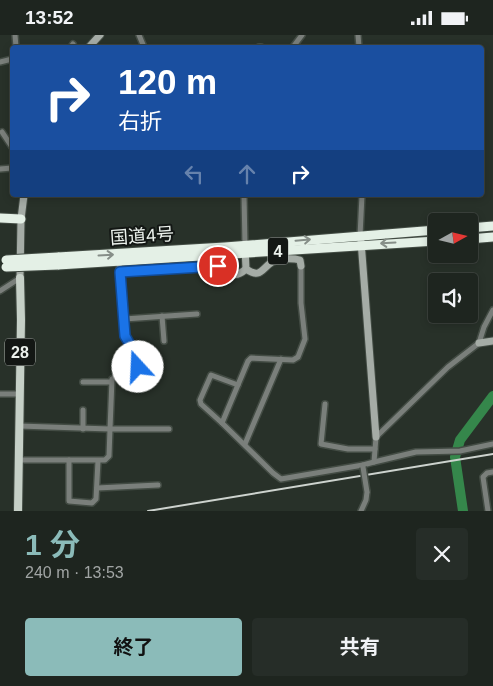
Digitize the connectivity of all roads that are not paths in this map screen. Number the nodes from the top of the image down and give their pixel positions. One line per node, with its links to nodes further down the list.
1 (100, 35): 2 (street)
2 (91, 45)
3 (2, 132): 4 (street)
4 (10, 144)
5 (24, 197): 9 (street)
6 (244, 197): 17 (street)
7 (362, 197): 15 (street)
8 (0, 218): 9 (highway)
9 (21, 219): 24 (street)
10 (493, 226): 11 (highway)
11 (478, 227)
12 (428, 231): 15 (highway, 国道4号 / 4)
13 (493, 237): 14 (highway)
14 (478, 238)
15 (361, 240): 16 (highway, 国道4号 / 4, one-way to 15); 17 (highway, 国道4号 / 4); 46 (street)
16 (428, 241)
17 (245, 249): 18 (highway, 国道4号 / 4, one-way to 17); 19 (highway, 国道4号 / 4); 22 (street)
18 (58, 261): 19 (highway, 国道4号 / 4); 20 (highway, 国道4号 / 4, bridge)
19 (119, 263): 23 (street)
20 (3, 264)
21 (301, 266): 22 (street); 33 (street)
22 (246, 269): 23 (street)
23 (120, 272): 29 (street)
24 (20, 278): 25 (street); 38 (main road, 28)
25 (0, 291)
26 (493, 310): 32 (street)
27 (197, 314): 28 (street)
28 (162, 316): 29 (street); 30 (street)
29 (124, 319): 34 (street)
30 (164, 341)
31 (493, 341): 32 (street)
32 (479, 343): 46 (street)
33 (281, 359): 36 (street); 47 (street)
34 (111, 382): 35 (street); 44 (street)
35 (84, 383)
36 (238, 385): 41 (street); 41 (street)
37 (0, 394): 38 (street)
38 (19, 394): 42 (main road, 28)
39 (324, 403): 49 (street)
40 (83, 410): 43 (street)
41 (222, 423): 47 (street)
42 (19, 426): 43 (street); 50 (main road, 28)
43 (83, 429): 44 (street)
44 (110, 429): 45 (street); 52 (street)
45 (168, 429)
46 (376, 437): 49 (street)
47 (245, 445): 54 (street)
48 (493, 445): 53 (street)
49 (375, 449): 53 (street)
50 (18, 460): 51 (street); 60 (main road, 28)
51 (69, 460): 52 (street); 57 (street)
52 (98, 461): 57 (street)
53 (374, 462): 54 (street)
54 (363, 466): 61 (street, bridge)
55 (493, 472): 59 (street)
56 (158, 485): 57 (street)
57 (97, 488)
58 (493, 501): 59 (street)
59 (486, 503): 62 (street)
60 (18, 511)
61 (361, 511)
62 (488, 511)

